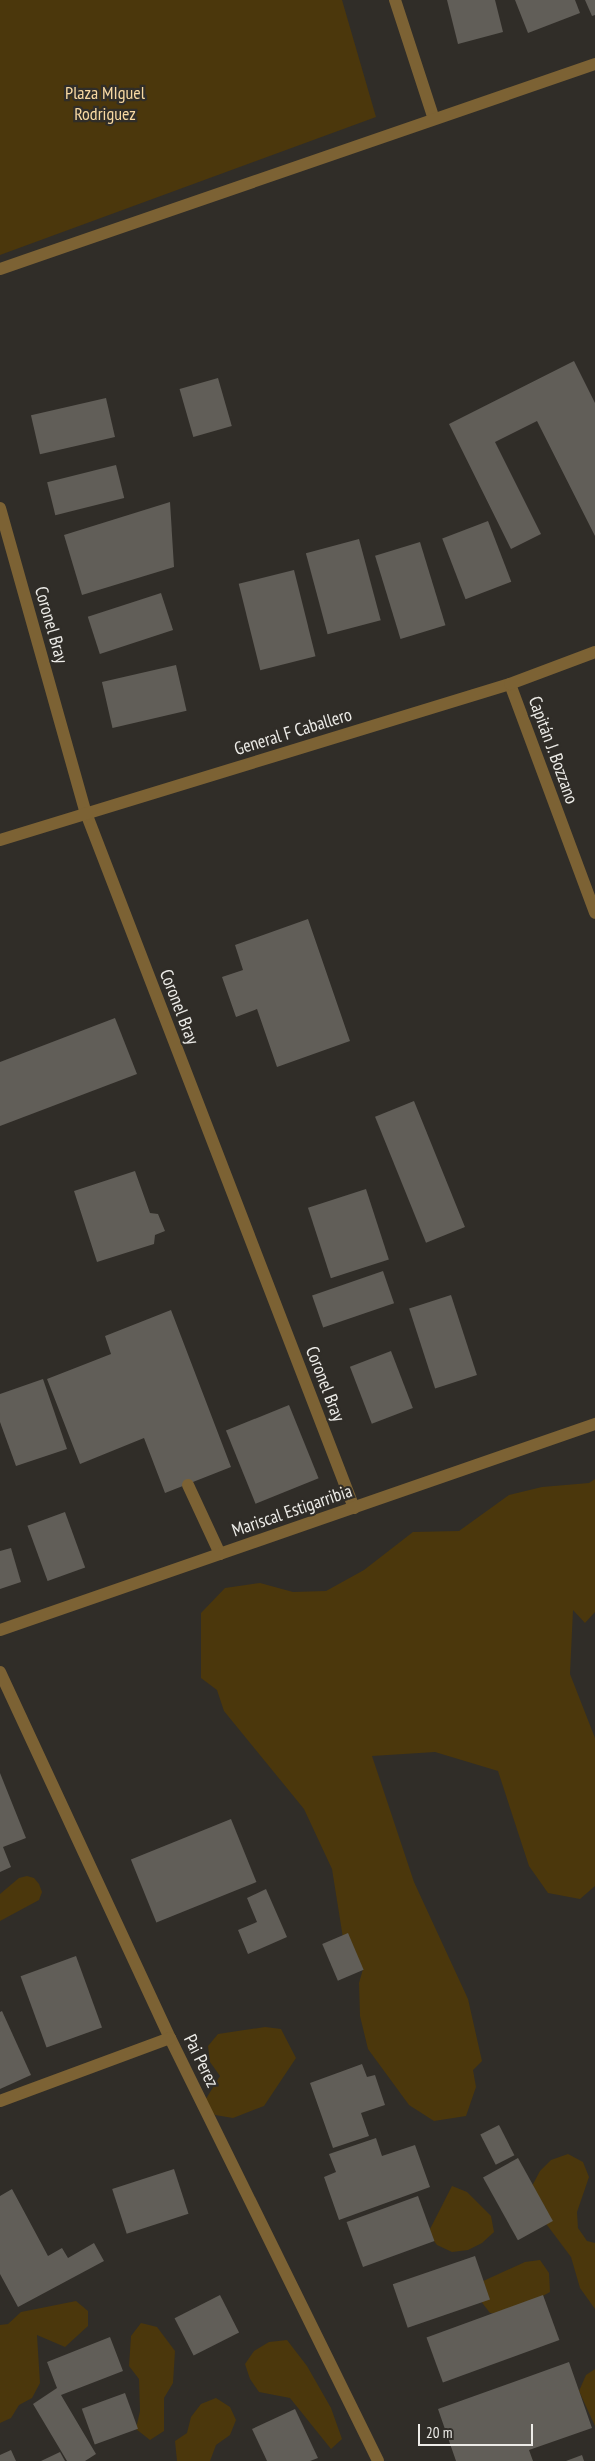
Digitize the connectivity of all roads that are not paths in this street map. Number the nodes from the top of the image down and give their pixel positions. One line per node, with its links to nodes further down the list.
1 (395, 0): 3 (street)
2 (595, 64): 3 (street)
3 (434, 119): 4 (street)
4 (0, 269)
5 (0, 508): 8 (street, Coronel Bray)
6 (595, 652): 7 (street, General F Caballero)
7 (510, 684): 8 (street, General F Caballero); 10 (street, Capitán J. Bozzano)
8 (86, 814): 9 (street, General F Caballero); 13 (street, Coronel Bray)
9 (0, 840)
10 (595, 913)
11 (595, 1424): 13 (street, Mariscal Estigarribia)
12 (188, 1485): 14 (street)
13 (354, 1508): 14 (street, Mariscal Estigarribia)
14 (220, 1554): 15 (street, Mariscal Estigarribia)
15 (0, 1630)
16 (0, 1672): 17 (street, Pai Perez)
17 (170, 2038): 18 (street); 19 (street, Pai Perez)
18 (0, 2101)
19 (378, 2461)

